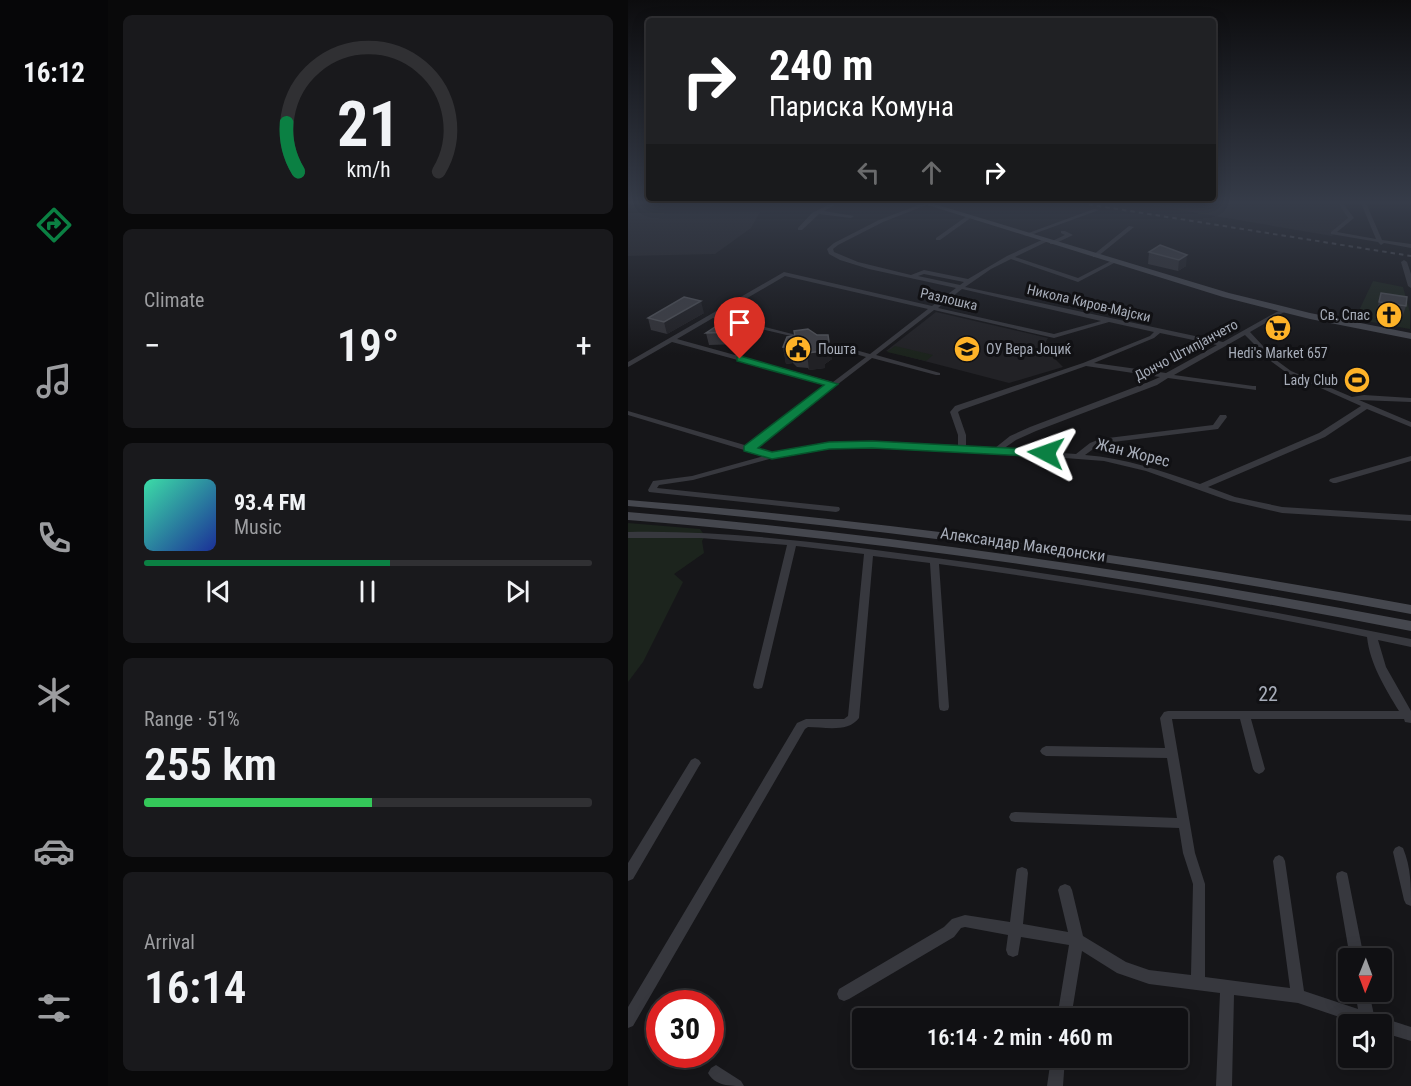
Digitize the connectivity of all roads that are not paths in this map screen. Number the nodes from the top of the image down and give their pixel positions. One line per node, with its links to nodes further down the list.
1 (833, 254): 9 (street, Никола Киров-Мајски)
2 (1018, 254): 6 (street)
3 (1087, 254): 5 (street)
4 (1098, 254): 5 (street)
5 (1095, 256): 7 (street)
6 (1009, 257): 7 (street); 10 (street)
7 (1113, 262): 14 (street)
8 (1404, 262): 11 (street)
9 (913, 276): 10 (street, Никола Киров-Мајски); 12 (street, Никола Киров-Мајски)
10 (969, 281): 12 (street)
11 (1411, 286)
12 (960, 287): 13 (street); 16 (street, Никола Киров-Мајски)
13 (934, 307): 15 (street, Разлошка); 16 (street, Разлошка); 22 (street)
14 (1284, 310): 18 (street, Дончо Штипјанчето); 19 (street)
15 (712, 316): 20 (street); 22 (street)
16 (1110, 321): 17 (street, Никола Киров-Мајски)
17 (1159, 331): 21 (street, Никола Киров-Мајски); 23 (street)
18 (1246, 332): 21 (street, Дончо Штипјанчето); 29 (street)
19 (1411, 336)
20 (671, 340): 24 (street); 27 (street)
21 (1224, 344): 26 (street, Дончо Штипјанчето)
22 (871, 355): 25 (street); 27 (street)
23 (1085, 364): 26 (street); 35 (street)
24 (628, 365)
25 (938, 374)
26 (1170, 375): 28 (street); 37 (street, Дончо Штипјанчето)
27 (833, 384): 36 (street)
28 (1253, 388)
29 (1350, 399): 30 (street); 31 (street)
30 (1411, 400)
31 (1366, 406): 34 (street); 42 (street)
32 (628, 413): 36 (street, Жан Жорес)
33 (1223, 417): 38 (street)
34 (1411, 425)
35 (962, 448): 37 (street, Жан Жорес); 39 (street, Жан Жорес)
36 (749, 449): 39 (street, Жан Жорес)
37 (998, 449): 38 (street, Жан Жорес)
38 (1080, 455): 42 (street, Жан Жорес)
39 (772, 456): 44 (street, Жан Жорес)
40 (1411, 458): 41 (street)
41 (1333, 481)
42 (1201, 487): 46 (street, Жан Жорес)
43 (628, 503): 51 (street, Александар Македонски)
44 (836, 509)
45 (628, 516): 52 (street, Александар Македонски)
46 (1411, 518)
47 (628, 535): 48 (street)
48 (792, 543): 49 (street); 55 (street)
49 (869, 552): 50 (street); 82 (street)
50 (934, 561): 53 (street); 56 (street)
51 (1411, 610)
52 (1411, 626)
53 (1372, 634): 54 (street); 58 (street, 22)
54 (1411, 642)
55 (758, 685)
56 (944, 707)
57 (1245, 716): 58 (street, 22); 60 (street, 22); 62 (street)
58 (1409, 717)
59 (1046, 751): 60 (street)
60 (1171, 753): 64 (street, 22)
61 (695, 763): 68 (street)
62 (1259, 769)
63 (1015, 818): 64 (street)
64 (1183, 823): 76 (street, 22)
65 (1399, 852): 71 (street)
66 (1279, 861): 79 (street)
67 (1022, 873): 72 (street)
68 (628, 875)
69 (1342, 877): 74 (street)
70 (1065, 890): 73 (street)
71 (1411, 900)
72 (1016, 928): 73 (street); 75 (street); 78 (street)
73 (1076, 940): 76 (street); 80 (street)
74 (1355, 948)
75 (1013, 950)
76 (1198, 983): 77 (street)
77 (1227, 986): 79 (street); 89 (street)
78 (844, 994)
79 (1298, 996): 81 (street)
80 (1066, 1008)
81 (1350, 1014)
82 (628, 1021)
83 (1392, 1028): 84 (street)
84 (1411, 1034)
85 (1057, 1068): 88 (street)
86 (716, 1073): 87 (street)
87 (736, 1086)
88 (1055, 1086)
89 (1224, 1086)

